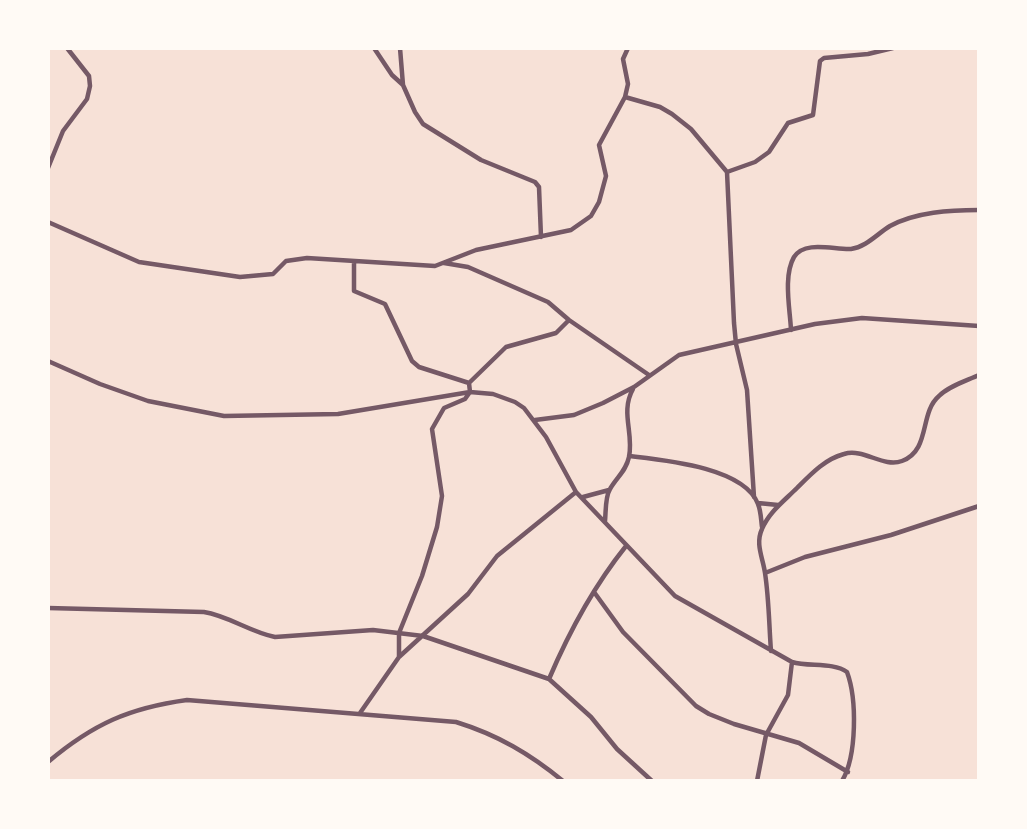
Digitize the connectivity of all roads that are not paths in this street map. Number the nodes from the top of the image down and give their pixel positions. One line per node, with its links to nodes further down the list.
1 (68, 48): 8 (street)
2 (374, 48): 6 (street)
3 (400, 48): 6 (street)
4 (628, 48): 7 (street)
5 (893, 48): 9 (street)
6 (404, 85): 12 (street)
7 (625, 97): 9 (street); 12 (street)
8 (48, 168)
9 (727, 172): 18 (street)
10 (979, 210): 17 (street)
11 (48, 222): 13 (street)
12 (541, 237): 14 (street)
13 (354, 262): 14 (street); 22 (street)
14 (444, 262): 15 (street)
15 (568, 320): 20 (street); 22 (street)
16 (979, 326): 17 (street)
17 (791, 330): 18 (street)
18 (736, 344): 20 (street); 30 (street)
19 (48, 361): 24 (street)
20 (649, 375): 23 (street)
21 (979, 375): 32 (street)
22 (469, 382): 24 (street)
23 (634, 387): 25 (street); 26 (street)
24 (470, 392): 25 (street); 40 (street)
25 (535, 420): 28 (street)
26 (630, 456): 27 (street); 30 (street)
27 (609, 490): 29 (street); 34 (street)
28 (576, 492): 29 (street); 41 (street)
29 (583, 497): 34 (street)
30 (754, 497): 31 (street)
31 (758, 503): 32 (street); 35 (street)
32 (778, 505): 35 (street)
33 (979, 506): 37 (street)
34 (605, 521): 36 (street)
35 (762, 527): 37 (street)
36 (626, 546): 38 (street); 42 (street)
37 (765, 573): 42 (street)
38 (594, 592): 45 (street); 47 (street)
39 (48, 608): 40 (street)
40 (399, 633): 41 (street); 43 (street)
41 (423, 636): 43 (street); 45 (street)
42 (771, 651): 44 (street)
43 (399, 657): 46 (street)
44 (792, 662): 47 (street); 49 (street)
45 (549, 679): 51 (street)
46 (360, 713): 48 (street); 50 (street)
47 (766, 735): 49 (street); 52 (street)
48 (48, 762)
49 (848, 772): 53 (street)
50 (564, 781)
51 (652, 781)
52 (757, 781)
53 (842, 781)

